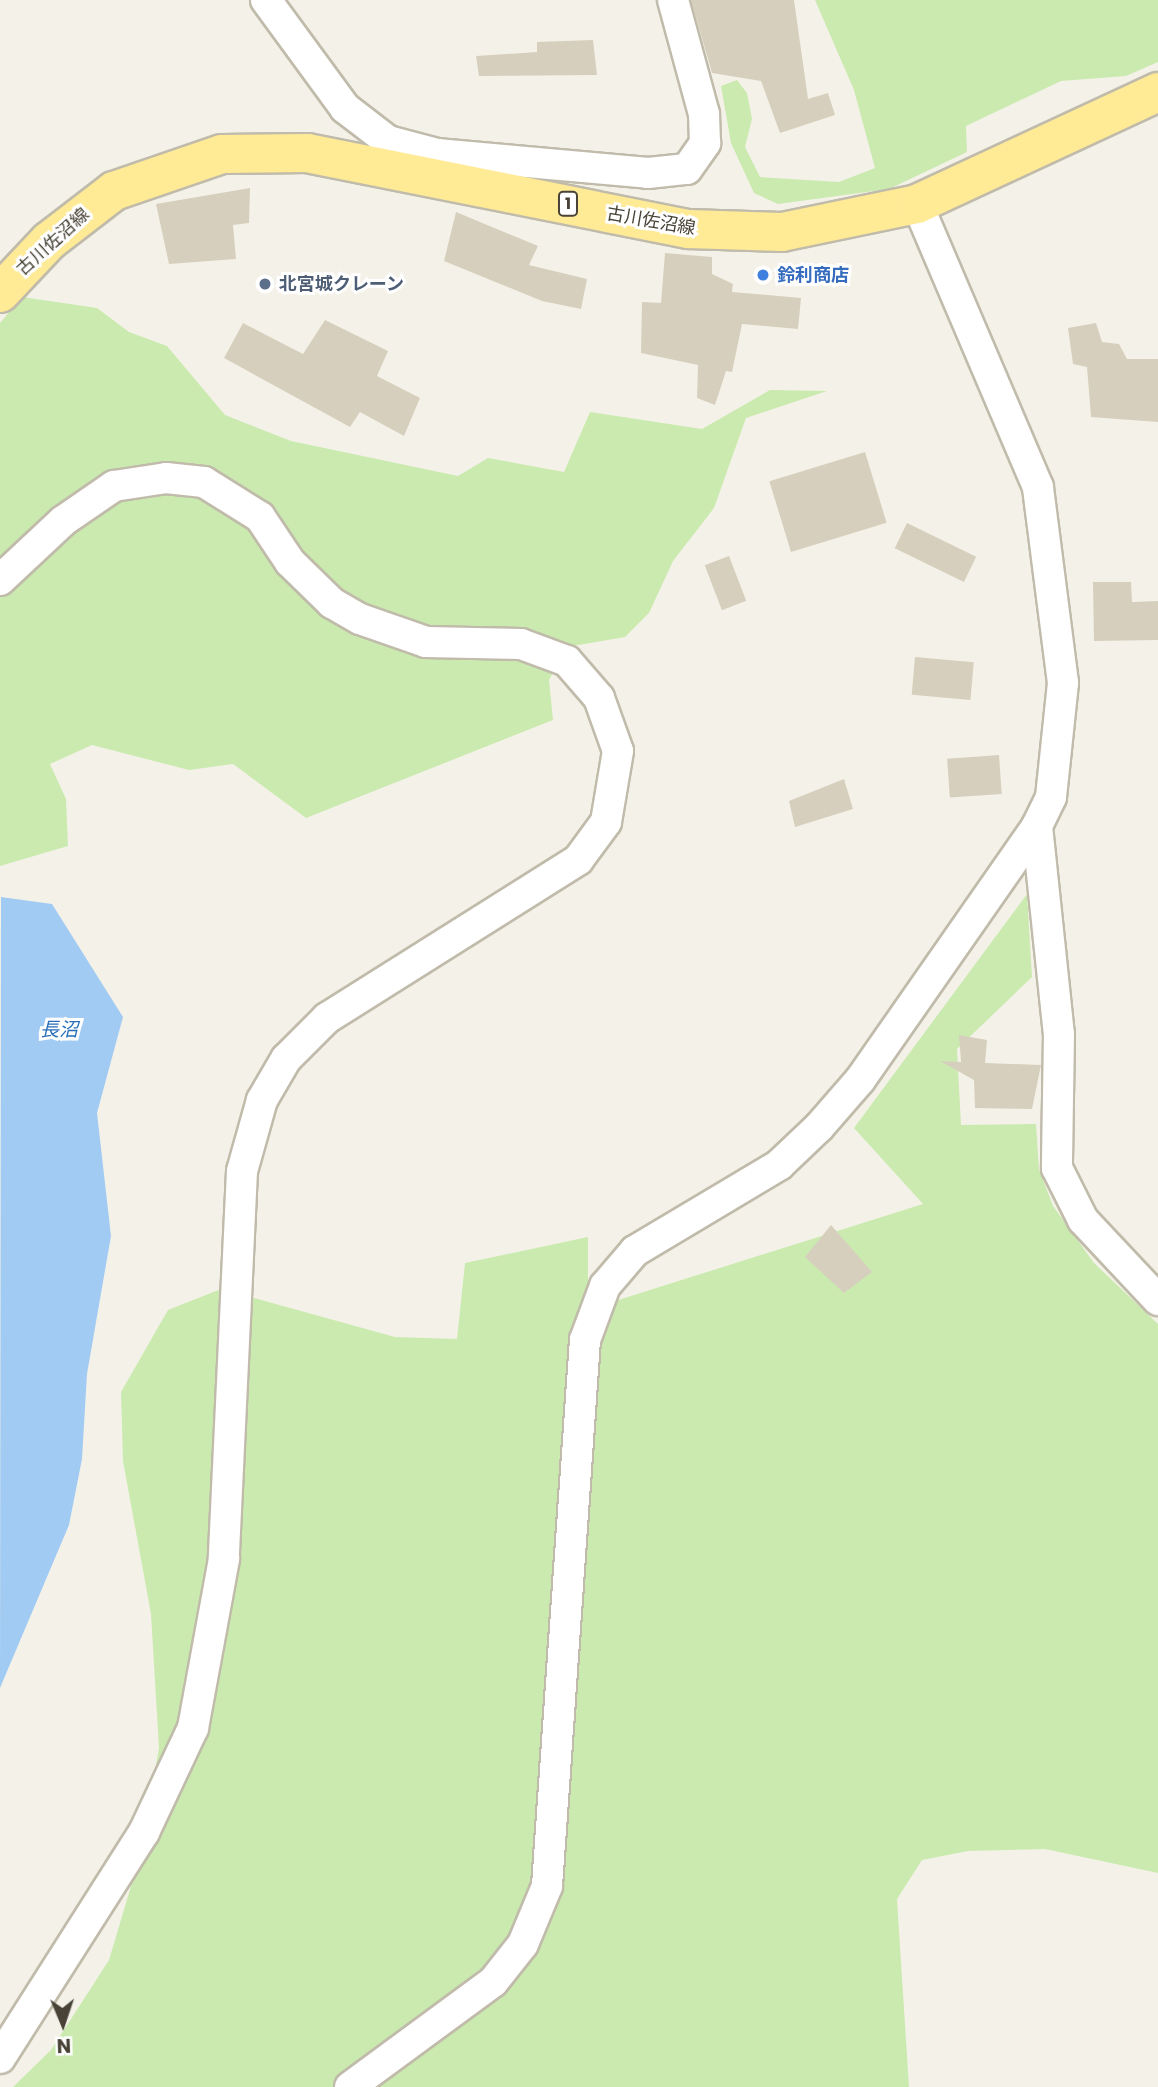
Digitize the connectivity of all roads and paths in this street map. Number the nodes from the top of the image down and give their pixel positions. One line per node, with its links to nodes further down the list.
1 (266, 0): 4 (street)
2 (673, 0): 4 (street)
3 (1158, 92): 5 (main road, 古川佐沼線 / 1)
4 (434, 164): 5 (main road, 古川佐沼線 / 1); 6 (main road, 古川佐沼線 / 1)
5 (917, 204): 8 (street)
6 (0, 293)
7 (0, 580): 10 (street)
8 (1037, 826): 9 (street); 11 (street)
9 (1158, 1300)
10 (0, 2058)
11 (350, 2087)

